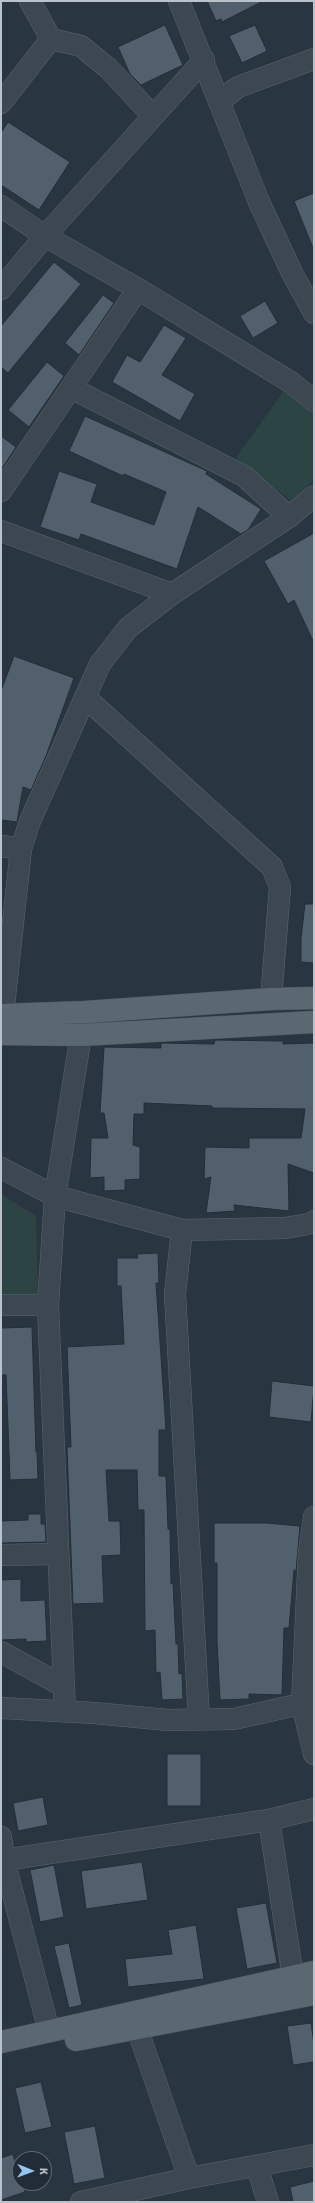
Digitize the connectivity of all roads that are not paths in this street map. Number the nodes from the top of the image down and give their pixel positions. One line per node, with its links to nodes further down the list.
1 (30, 1): 3 (street)
2 (180, 1): 5 (street)
3 (50, 39): 7 (street); 8 (street)
4 (314, 59): 6 (street)
5 (204, 60): 6 (street); 8 (street)
6 (220, 101): 13 (street)
7 (1, 102)
8 (153, 116): 10 (street)
9 (1, 206): 10 (street)
10 (44, 236): 11 (street); 12 (street)
11 (1, 289)
12 (138, 289): 14 (street); 15 (street)
13 (314, 313)
14 (71, 388): 16 (street); 18 (street)
15 (314, 401)
16 (1, 491)
17 (314, 496): 18 (street)
18 (289, 516): 20 (street)
19 (1, 531): 20 (street)
20 (172, 594): 21 (street)
21 (86, 698): 22 (street); 24 (street)
22 (11, 847): 25 (street)
23 (314, 998): 24 (main road)
24 (271, 999): 25 (main road)
25 (2, 1021): 27 (main road)
26 (314, 1022): 27 (main road)
27 (82, 1035): 29 (street)
28 (1, 1168): 29 (street)
29 (55, 1196): 31 (street); 33 (street)
30 (314, 1221): 31 (street)
31 (182, 1230): 43 (street)
32 (1, 1305): 33 (street)
33 (48, 1305): 36 (street)
34 (314, 1517): 35 (street)
35 (311, 1551): 40 (street)
36 (57, 1554): 37 (street); 39 (street)
37 (1, 1555)
38 (1, 1652): 39 (street)
39 (63, 1686): 42 (street)
40 (308, 1702): 43 (street); 44 (street)
41 (1, 1708): 42 (street)
42 (64, 1711): 43 (street)
43 (199, 1719)
44 (314, 1754)
45 (314, 1809): 46 (street)
46 (269, 1820): 48 (street); 49 (street)
47 (1, 1837): 48 (street)
48 (4, 1860): 52 (street)
49 (304, 1974): 52 (main road)
50 (314, 1994): 51 (main road)
51 (137, 2028): 54 (main road); 57 (street)
52 (49, 2031): 53 (main road)
53 (1, 2042)
54 (1, 2056)
55 (314, 2155): 56 (street)
56 (257, 2166): 57 (street); 60 (street)
57 (188, 2178): 58 (street)
58 (112, 2199): 59 (street)
59 (81, 2202)
60 (268, 2202)

